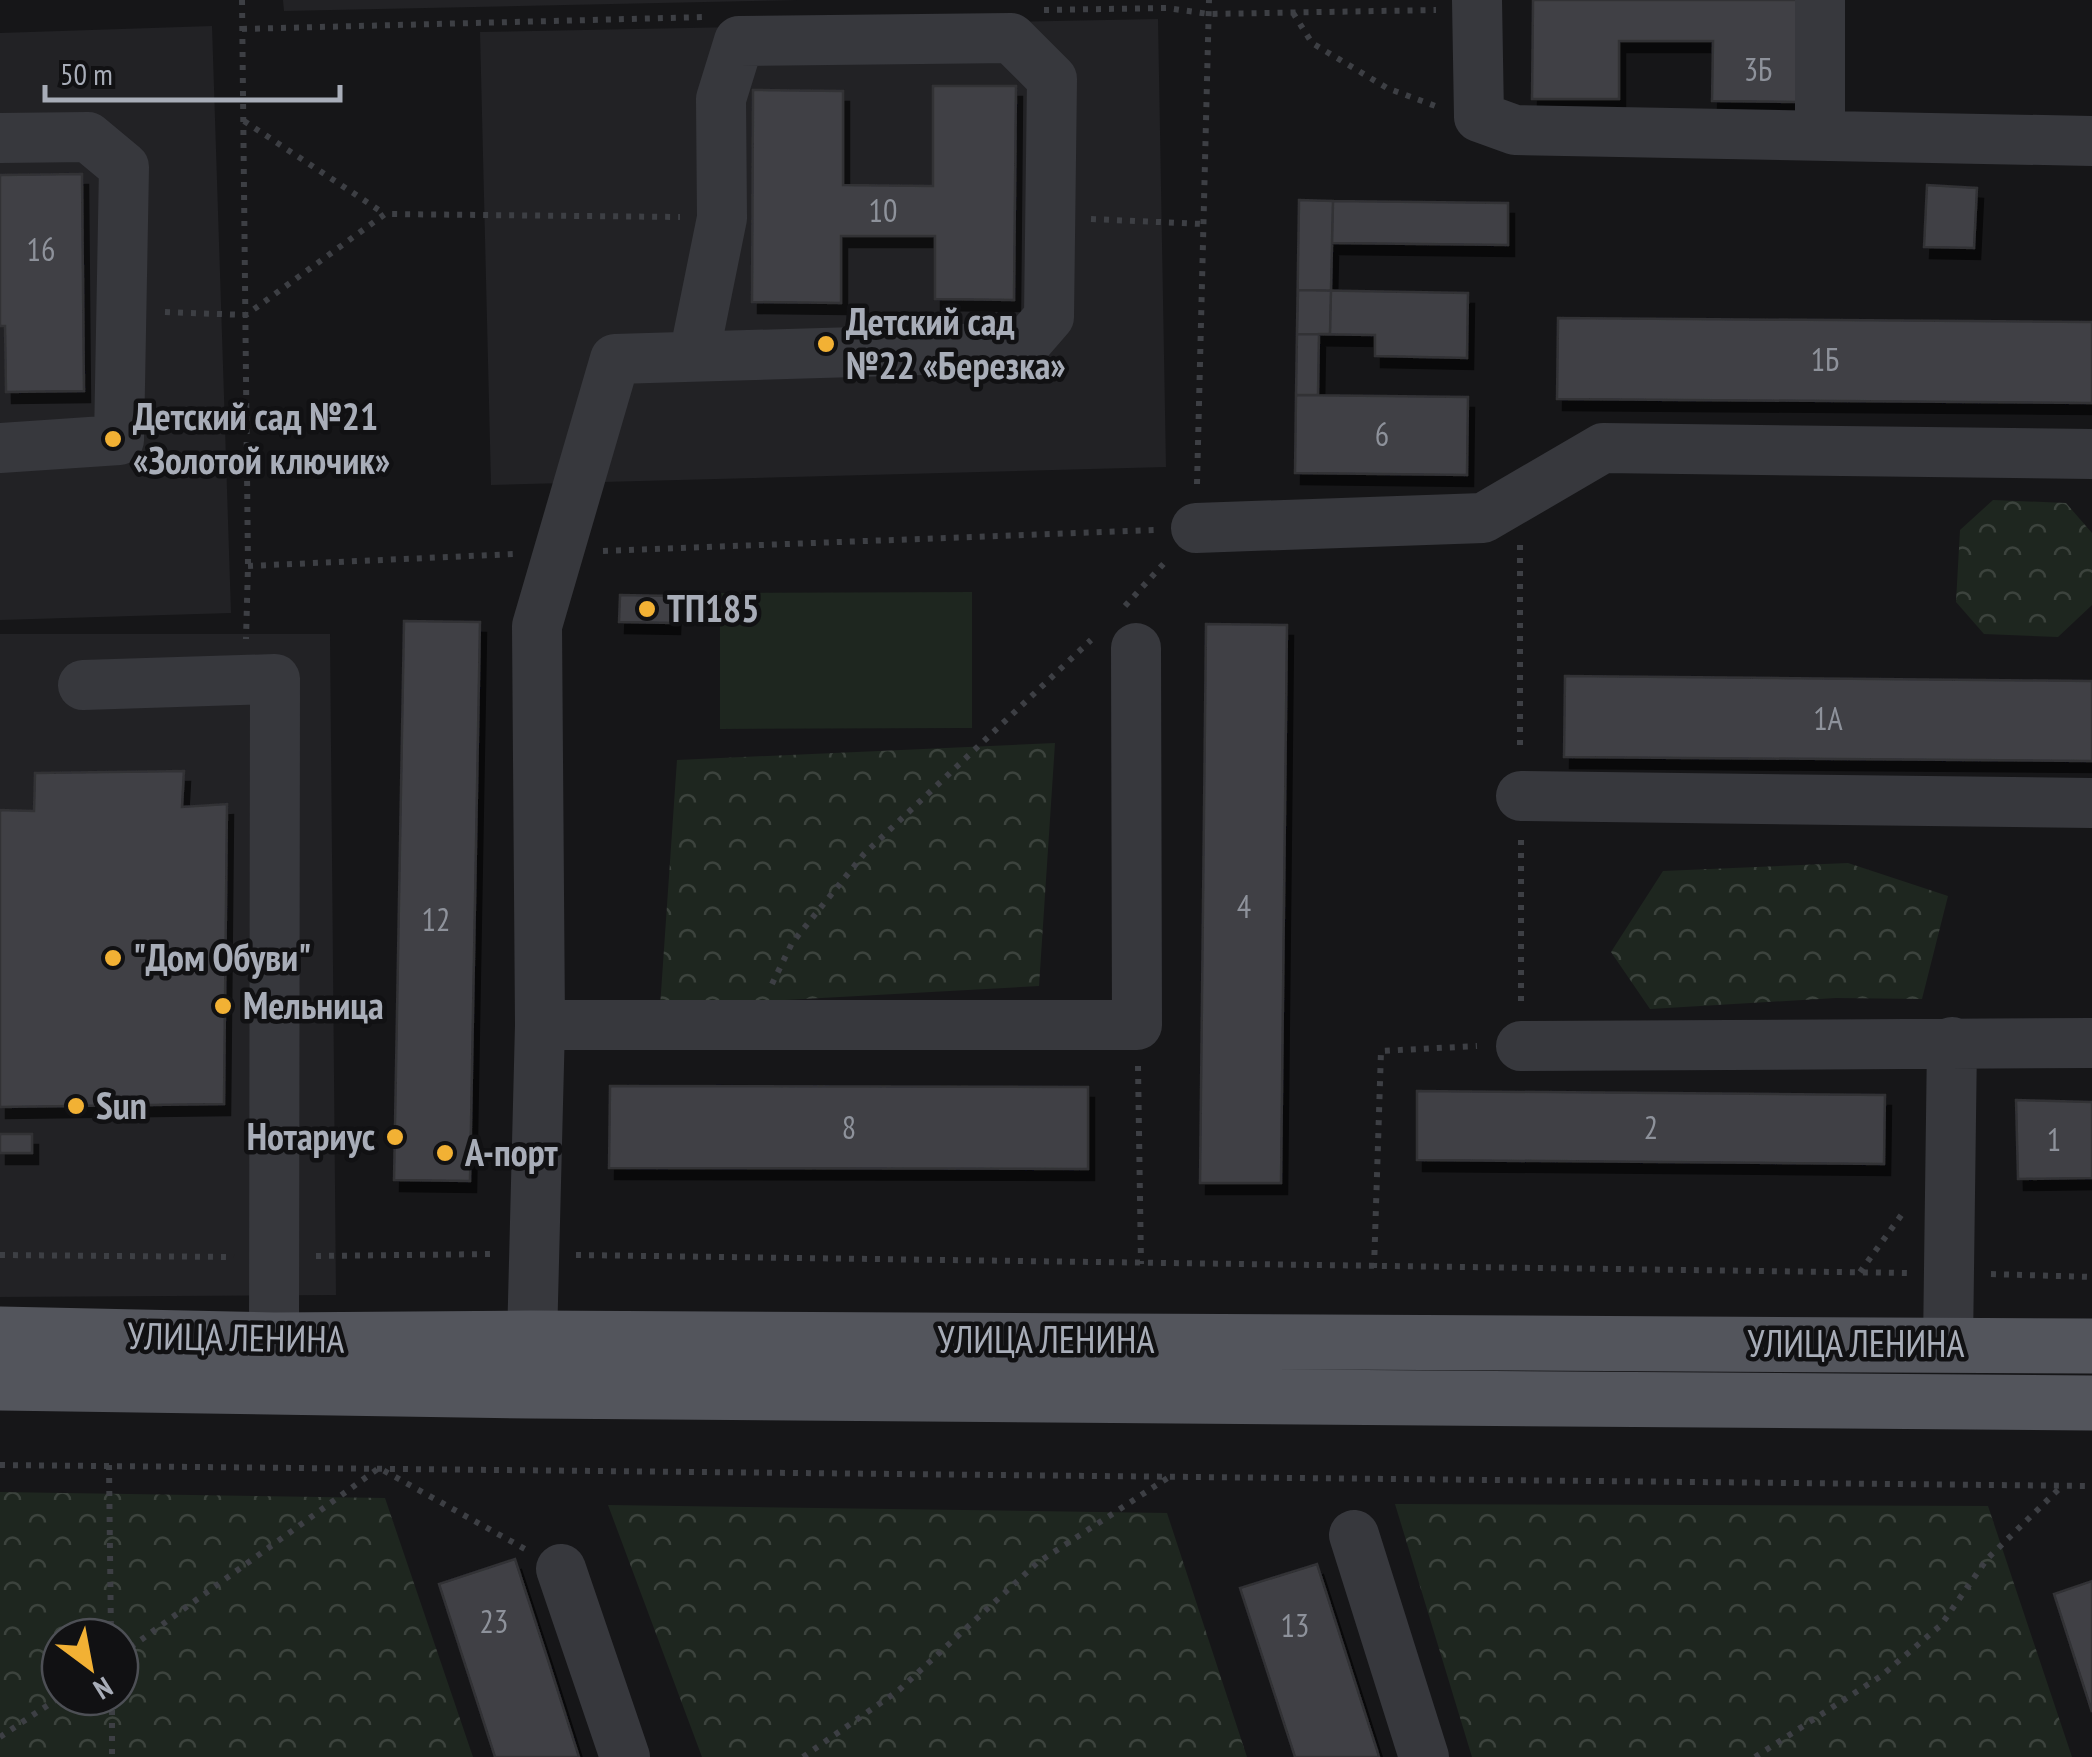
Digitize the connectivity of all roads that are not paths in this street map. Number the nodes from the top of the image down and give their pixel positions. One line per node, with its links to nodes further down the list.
1 (1477, 0): 3 (lane)
2 (1820, 0): 3 (lane)
3 (1820, 136): 5 (lane)
4 (0, 138): 7 (lane)
5 (2092, 141)
6 (694, 356): 6 (lane); 14 (lane)
7 (0, 448)
8 (2092, 454): 9 (lane)
9 (1196, 528)
10 (1118, 631): 14 (lane)
11 (83, 686): 20 (lane)
12 (1520, 796): 13 (lane)
13 (2092, 803)
14 (540, 1025): 19 (lane)
15 (1952, 1042): 16 (lane); 17 (lane); 21 (lane)
16 (2092, 1043)
17 (1521, 1046)
18 (0, 1334): 20 (main road, УЛИЦА ЛЕНИНА)
19 (531, 1338): 20 (main road, УЛИЦА ЛЕНИНА); 21 (main road, УЛИЦА ЛЕНИНА); 24 (lane)
20 (274, 1340)
21 (1948, 1345): 22 (main road, УЛИЦА ЛЕНИНА)
22 (2092, 1346)
23 (0, 1383): 24 (main road, УЛИЦА ЛЕНИНА)
24 (531, 1391): 25 (main road, УЛИЦА ЛЕНИНА)
25 (2092, 1403)
26 (1354, 1535): 29 (lane)
27 (560, 1569): 28 (lane)
28 (625, 1757)
29 (1424, 1757)

